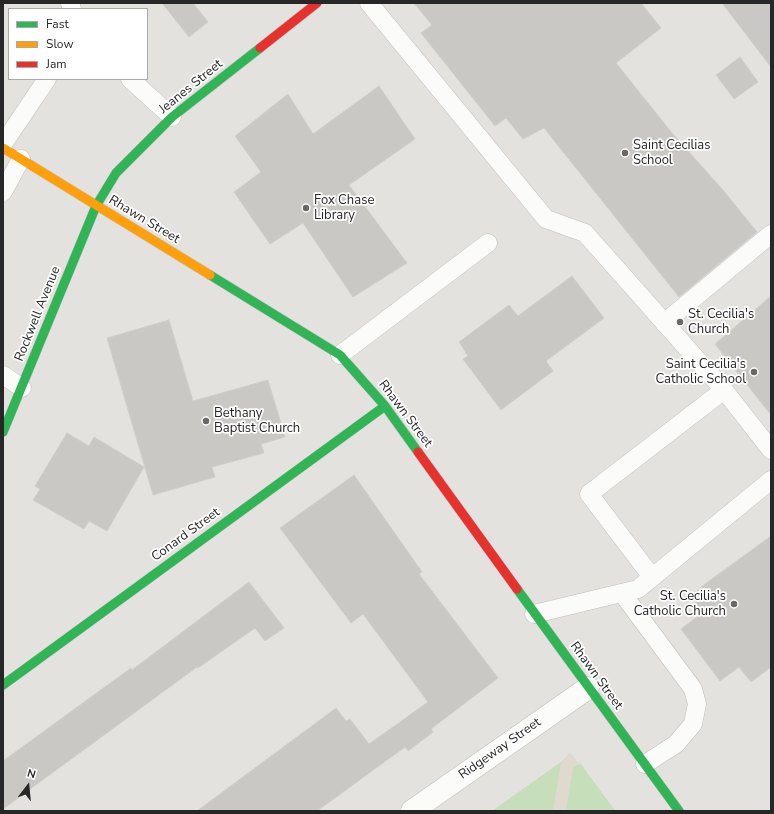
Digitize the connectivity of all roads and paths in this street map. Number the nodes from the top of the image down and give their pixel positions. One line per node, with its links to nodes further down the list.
1 (317, 3): 5 (street, Jeanes Street)
2 (368, 3): 13 (lane)
3 (46, 80): 6 (lane)
4 (131, 80): 5 (lane)
5 (172, 117): 10 (street, Jeanes Street)
6 (3, 144)
7 (3, 148): 8 (street, Rhawn Street)
8 (21, 160): 9 (lane); 10 (street, Rhawn Street)
9 (3, 192)
10 (96, 206): 14 (street, Rhawn Street); 16 (street, Rockwell Avenue)
11 (771, 234): 13 (lane)
12 (488, 243): 14 (lane)
13 (664, 323): 17 (lane)
14 (340, 355): 18 (street, Rhawn Street)
15 (3, 375): 16 (lane)
16 (22, 388): 19 (street, Rockwell Avenue)
17 (724, 390): 20 (lane); 22 (lane)
18 (385, 406): 24 (street, Rhawn Street); 25 (street, Conard Street)
19 (3, 432)
20 (768, 441)
21 (771, 480): 22 (lane)
22 (652, 577): 23 (lane)
23 (622, 593): 24 (lane); 27 (lane)
24 (534, 614): 26 (street, Rhawn Street)
25 (3, 685)
26 (588, 688): 27 (street, Rhawn Street); 28 (street, Ridgeway Street)
27 (645, 764): 29 (street, Rhawn Street)
28 (412, 811)
29 (679, 811)

